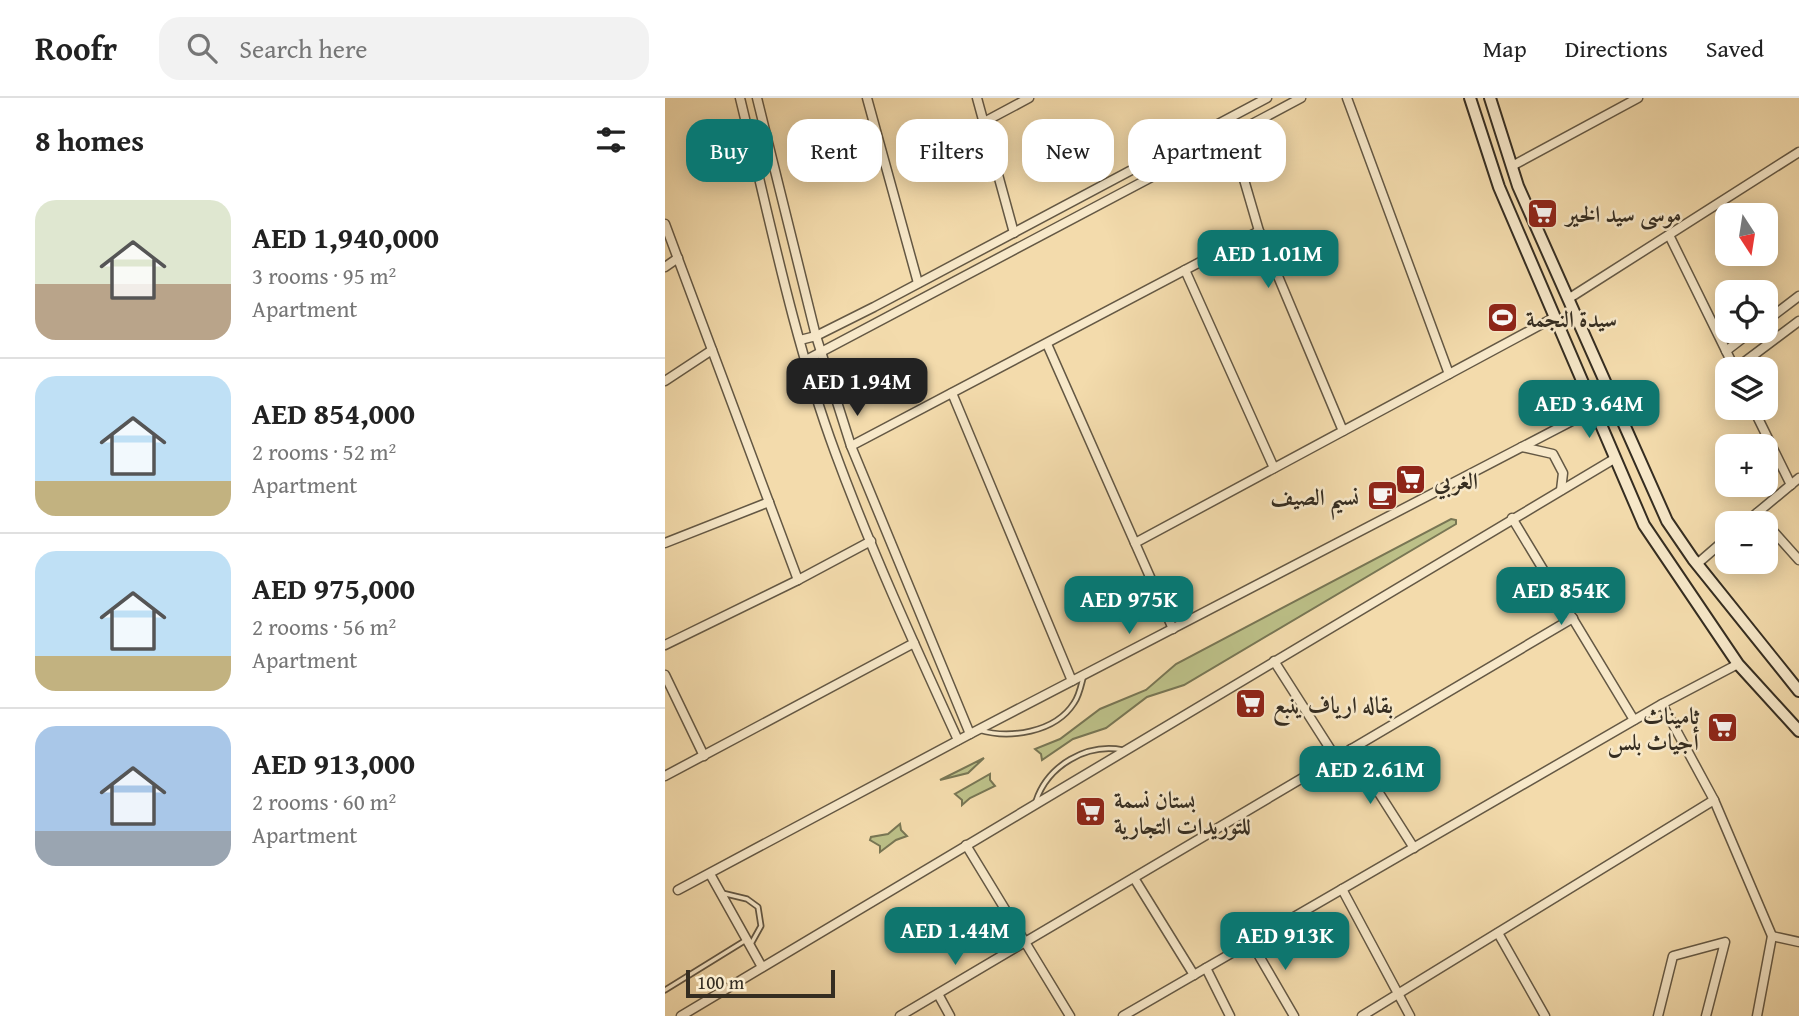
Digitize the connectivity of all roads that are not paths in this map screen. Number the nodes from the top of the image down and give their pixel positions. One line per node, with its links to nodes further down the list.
1 (740, 98): 34 (street)
2 (757, 98): 33 (street)
3 (867, 98): 27 (street)
4 (977, 98): 12 (street)
5 (1029, 98): 13 (street)
6 (1267, 98): 22 (street)
7 (1301, 98): 14 (street)
8 (1347, 98): 43 (street)
9 (1471, 98): 31 (main road)
10 (1490, 98): 16 (main road)
11 (1638, 98): 16 (street)
12 (983, 119)
13 (990, 119)
14 (1261, 119)
15 (1799, 152): 23 (street)
16 (1512, 166): 29 (main road)
17 (1000, 182): 22 (street)
18 (1143, 182): 39 (street)
19 (1245, 182): 21 (street)
20 (665, 224): 24 (street)
21 (1259, 231): 26 (street); 48 (street)
22 (1014, 233): 27 (street)
23 (1669, 235): 29 (street); 38 (street)
24 (678, 258): 25 (street); 37 (street)
25 (665, 267)
26 (1185, 270): 36 (street); 52 (street)
27 (918, 284): 33 (street)
28 (1799, 296): 30 (street)
29 (1568, 299): 65 (main road)
30 (1778, 312)
31 (1555, 317): 43 (street); 46 (main road)
32 (1799, 321): 41 (street)
33 (816, 336): 34 (street); 39 (street)
34 (800, 340): 42 (street)
35 (1736, 343): 38 (street)
36 (1047, 344): 45 (street); 62 (street)
37 (712, 350): 44 (street); 56 (street)
38 (1725, 351): 40 (street)
39 (822, 354): 42 (street); 49 (street)
40 (1728, 357)
41 (1751, 357)
42 (806, 360): 60 (street)
43 (1449, 374): 48 (street)
44 (665, 381)
45 (952, 393): 49 (street); 75 (street)
46 (1593, 410): 50 (street); 51 (main road)
47 (1759, 420): 54 (street)
48 (1343, 431): 52 (street)
49 (851, 446): 80 (street)
50 (1521, 447): 55 (street); 68 (street)
51 (1614, 458): 55 (street); 72 (main road)
52 (1274, 468): 62 (street)
53 (1799, 478): 54 (street)
54 (1791, 485): 57 (street)
55 (1561, 490): 58 (street)
56 (769, 502): 61 (street); 66 (street)
57 (1759, 511)
58 (1513, 518): 67 (street); 71 (street)
59 (1778, 536): 64 (street)
60 (871, 541): 66 (street); 69 (street)
61 (665, 542)
62 (1135, 544): 68 (street)
63 (1715, 548): 65 (street)
64 (1799, 560)
65 (1697, 564): 76 (main road)
66 (798, 580): 70 (street)
67 (1573, 618): 78 (street); 82 (street)
68 (1173, 629): 74 (street)
69 (914, 643): 81 (street); 84 (street)
70 (665, 645)
71 (1274, 661): 83 (street); 85 (street)
72 (1738, 664): 77 (street); 79 (main road)
73 (665, 675): 84 (street)
74 (1084, 676): 75 (street); 80 (lane)
75 (1072, 681): 80 (street)
76 (1799, 691)
77 (1662, 704): 78 (street); 87 (street)
78 (1634, 720): 90 (street)
79 (1799, 731)
80 (974, 732): 81 (street)
81 (958, 740): 91 (street)
82 (1351, 749): 85 (street); 90 (street)
83 (1125, 750): 88 (street); 88 (lane)
84 (704, 756): 86 (street)
85 (1336, 758): 92 (street)
86 (665, 776)
87 (1714, 800): 96 (street); 97 (street)
88 (1035, 804): 89 (street)
89 (967, 845): 98 (street); 102 (street)
90 (1414, 848): 93 (street)
91 (710, 874): 94 (street); 95 (street)
92 (1133, 878): 98 (street); 104 (street)
93 (1342, 889): 99 (street); 107 (street)
94 (678, 890)
95 (719, 892): 101 (street); 101 (lane)
96 (1498, 933): 107 (street); 117 (street)
97 (1772, 936): 100 (street); 120 (street)
98 (1025, 942): 106 (street); 111 (street)
99 (1251, 942): 103 (street); 114 (street)
100 (1799, 942)
101 (748, 943): 102 (street); 105 (lane)
102 (762, 967): 108 (street)
103 (1206, 968): 104 (street); 113 (street)
104 (1193, 975): 112 (street)
105 (665, 989)
106 (938, 994): 109 (street); 110 (street)
107 (1398, 994): 115 (street); 116 (street)
108 (681, 1016)
109 (900, 1016)
110 (950, 1016)
111 (1070, 1016)
112 (1123, 1016)
113 (1230, 1016)
114 (1294, 1016)
115 (1362, 1016)
116 (1410, 1016)
117 (1545, 1016)
118 (1658, 1016): 119 (street)
119 (1706, 1016)
120 (1756, 1016)

